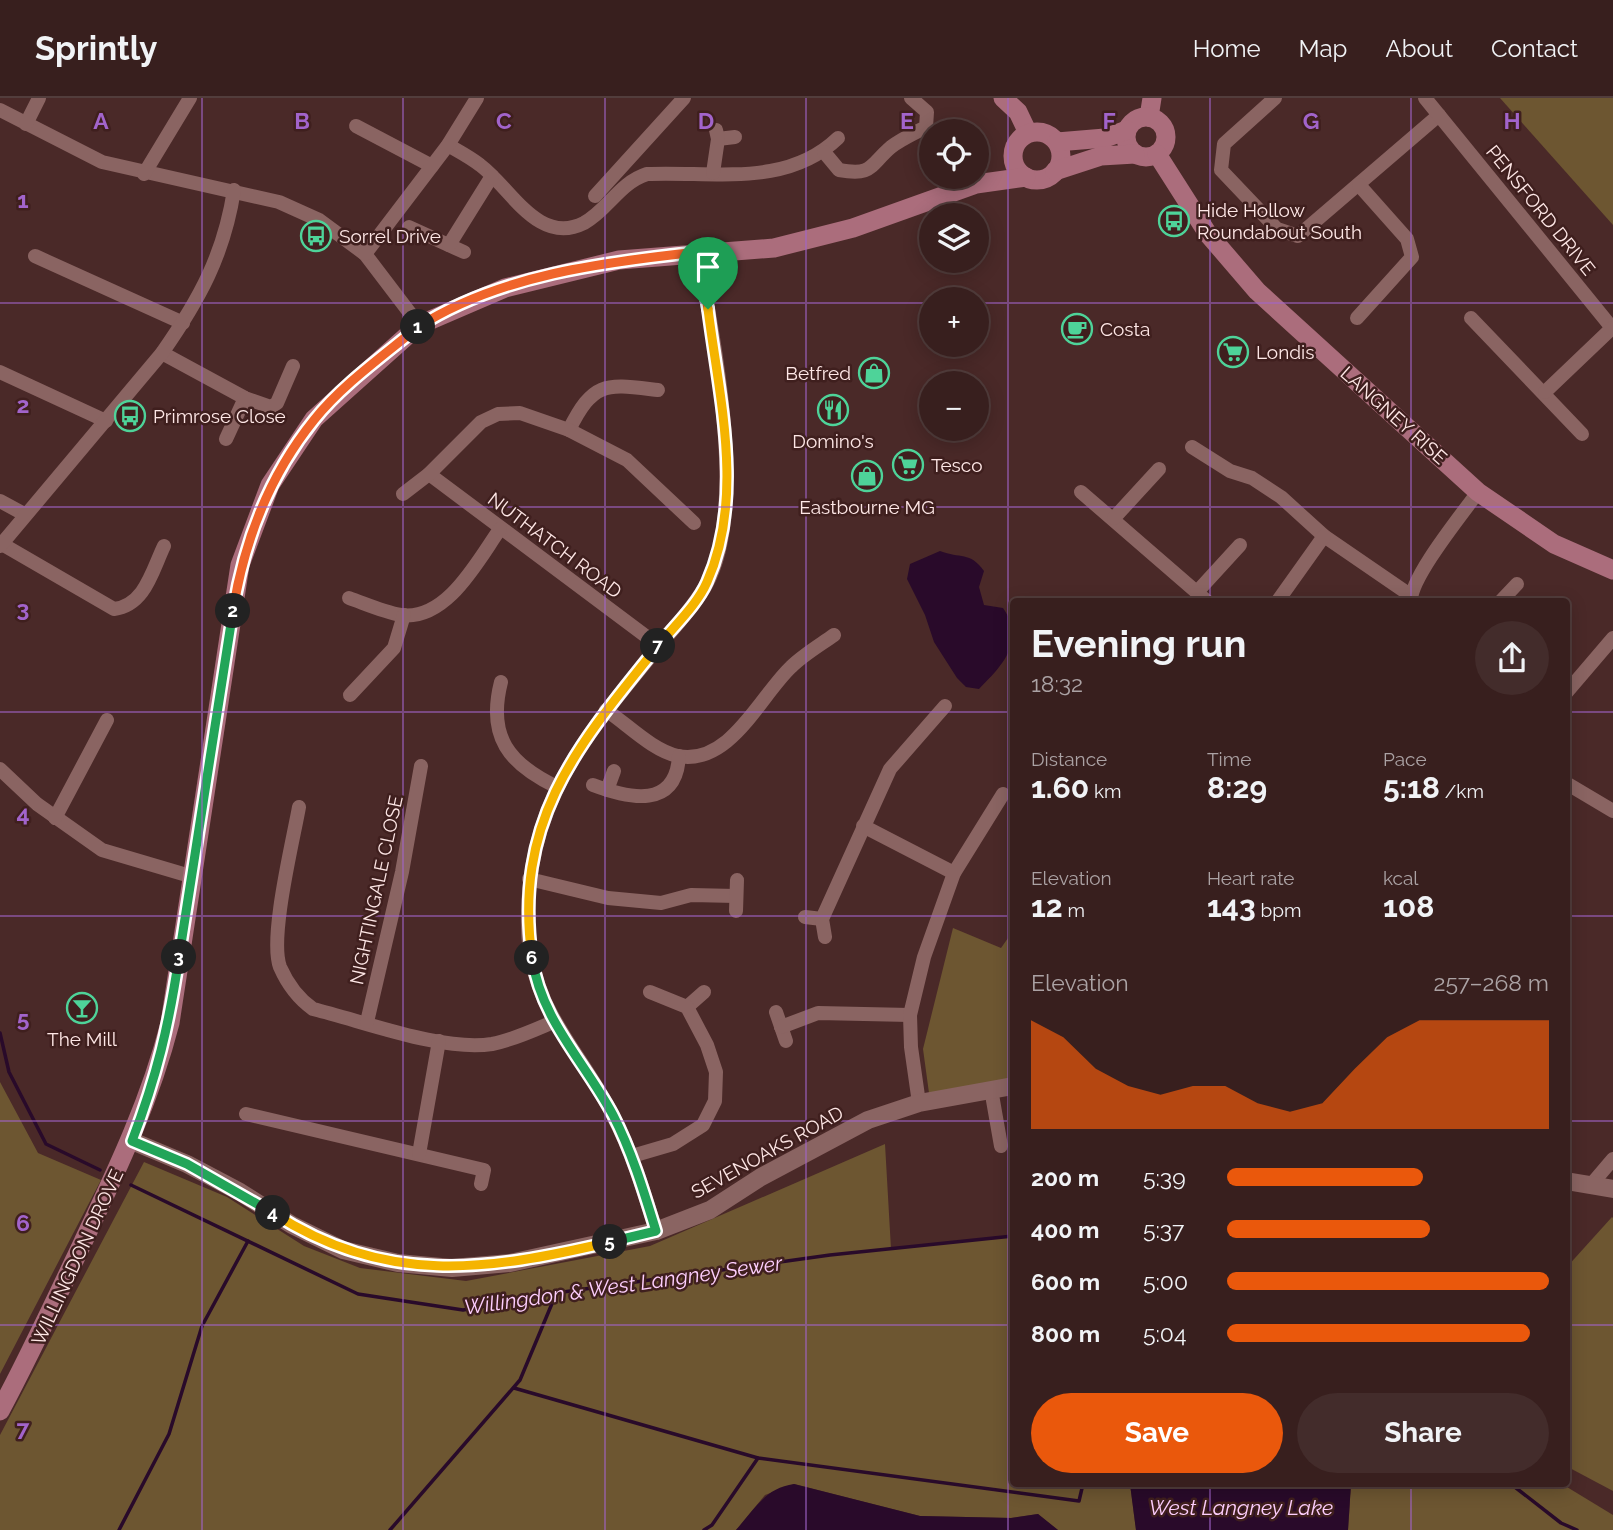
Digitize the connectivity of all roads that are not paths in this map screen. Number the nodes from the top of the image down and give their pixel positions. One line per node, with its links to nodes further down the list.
1 (39, 98): 12 (street)
2 (190, 98): 28 (street)
3 (477, 98): 19 (street)
4 (684, 98): 35 (street)
5 (911, 98): 20 (street)
6 (1003, 98): 15 (main road)
7 (1275, 98): 32 (street)
8 (1425, 98): 11 (street, PENSFORD DRIVE)
9 (1151, 108): 14 (main road); 23 (main road)
10 (0, 110): 12 (street)
11 (1439, 115): 32 (street); 46 (street, PENSFORD DRIVE)
12 (26, 124): 28 (street)
13 (356, 126): 24 (street)
14 (1127, 130): 18 (main road); 22 (main road)
15 (1028, 133): 18 (main road); 21 (main road)
16 (735, 137): 26 (street)
17 (838, 138): 20 (street)
18 (1057, 142): 25 (main road)
19 (448, 145): 24 (street); 29 (street)
20 (824, 152): 26 (street)
21 (1013, 154): 27 (main road, WILLINGDON DROVE); 30 (main road)
22 (1135, 154): 23 (main road); 25 (main road)
23 (1157, 154): 61 (main road, LANGNEY RISE)
24 (432, 166): 40 (street)
25 (1055, 171): 30 (main road)
26 (713, 173): 29 (street)
27 (989, 173)
28 (144, 174): 34 (street)
29 (492, 176): 37 (street)
30 (1026, 177): 31 (main road, WILLINGDON DROVE)
31 (989, 182)
32 (1359, 186): 42 (street)
33 (962, 189): 39 (main road, WILLINGDON DROVE)
34 (234, 190): 40 (street); 44 (street)
35 (595, 196)
36 (409, 228): 37 (street)
37 (449, 245): 38 (street)
38 (464, 252)
39 (698, 252): 45 (main road, WILLINGDON DROVE); 83 (street)
40 (365, 254): 45 (street)
41 (35, 256): 44 (street)
42 (1357, 318)
43 (1471, 318): 51 (street)
44 (183, 323): 47 (street)
45 (419, 325): 102 (main road, WILLINGDON DROVE)
46 (1613, 329): 51 (street)
47 (162, 353): 52 (street); 53 (street)
48 (293, 366): 52 (street)
49 (0, 372): 53 (street)
50 (658, 390): 54 (street)
51 (1545, 392): 55 (street)
52 (245, 398): 56 (street)
53 (106, 421): 64 (street)
54 (569, 430): 59 (street); 66 (street)
55 (1582, 434)
56 (226, 439)
57 (1192, 447): 68 (street)
58 (1158, 469): 65 (street)
59 (429, 474): 62 (street); 67 (street, NUTHATCH ROAD)
60 (1081, 492): 65 (street)
61 (1478, 492): 72 (main road, LANGNEY RISE); 78 (street)
62 (403, 494)
63 (0, 501): 64 (street)
64 (24, 514): 69 (street)
65 (1114, 518): 74 (street)
66 (694, 523)
67 (500, 529): 80 (street); 83 (street, NUTHATCH ROAD)
68 (1324, 536): 76 (street); 77 (street)
69 (1, 545): 71 (street)
70 (1240, 545): 74 (street)
71 (164, 546)
72 (1613, 570)
73 (1517, 584): 79 (street)
74 (1202, 597)
75 (349, 598): 80 (street)
76 (1280, 598)
77 (1409, 598)
78 (1411, 598)
79 (1504, 598)
80 (404, 615): 86 (street)
81 (834, 635): 90 (street)
82 (1613, 638): 85 (street)
83 (659, 646): 88 (street)
84 (501, 682): 95 (street)
85 (1570, 687)
86 (350, 695)
87 (945, 706): 100 (street)
88 (606, 710): 90 (street); 95 (street)
89 (107, 720): 99 (street)
90 (678, 756): 93 (street)
91 (421, 766): 115 (street, NIGHTINGALE CLOSE)
92 (0, 769): 99 (street)
93 (614, 771)
94 (1570, 785): 98 (street)
95 (557, 787): 103 (street)
96 (1003, 794): 101 (street)
97 (299, 807): 115 (street)
98 (1612, 809)
99 (55, 818): 102 (street)
100 (863, 826): 101 (street); 108 (street)
101 (954, 873): 114 (street)
102 (190, 876): 122 (main road, WILLINGDON DROVE)
103 (528, 879): 105 (street); 116 (street)
104 (737, 880): 105 (street)
105 (736, 896): 106 (street)
106 (736, 911)
107 (805, 917): 108 (street)
108 (822, 919): 109 (street)
109 (825, 937)
110 (650, 992): 112 (street)
111 (704, 992): 112 (street)
112 (687, 1007): 125 (street)
113 (776, 1012): 114 (street)
114 (910, 1015): 120 (street)
115 (367, 1022): 117 (street)
116 (553, 1022): 117 (street); 125 (street)
117 (439, 1041): 124 (street)
118 (1010, 1086): 119 (street, SEVENOAKS ROAD)
119 (991, 1089): 120 (street, SEVENOAKS ROAD); 123 (street)
120 (919, 1104): 131 (street, SEVENOAKS ROAD)
121 (246, 1114): 124 (street)
122 (132, 1141): 131 (street, SEVENOAKS ROAD); 132 (main road, WILLINGDON DROVE)
123 (1001, 1146)
124 (419, 1154): 128 (street)
125 (632, 1156): 131 (street)
126 (1613, 1158): 129 (street)
127 (1570, 1182): 129 (street)
128 (481, 1184)
129 (1590, 1186): 130 (street)
130 (1613, 1189)
131 (656, 1231)
132 (0, 1411)

